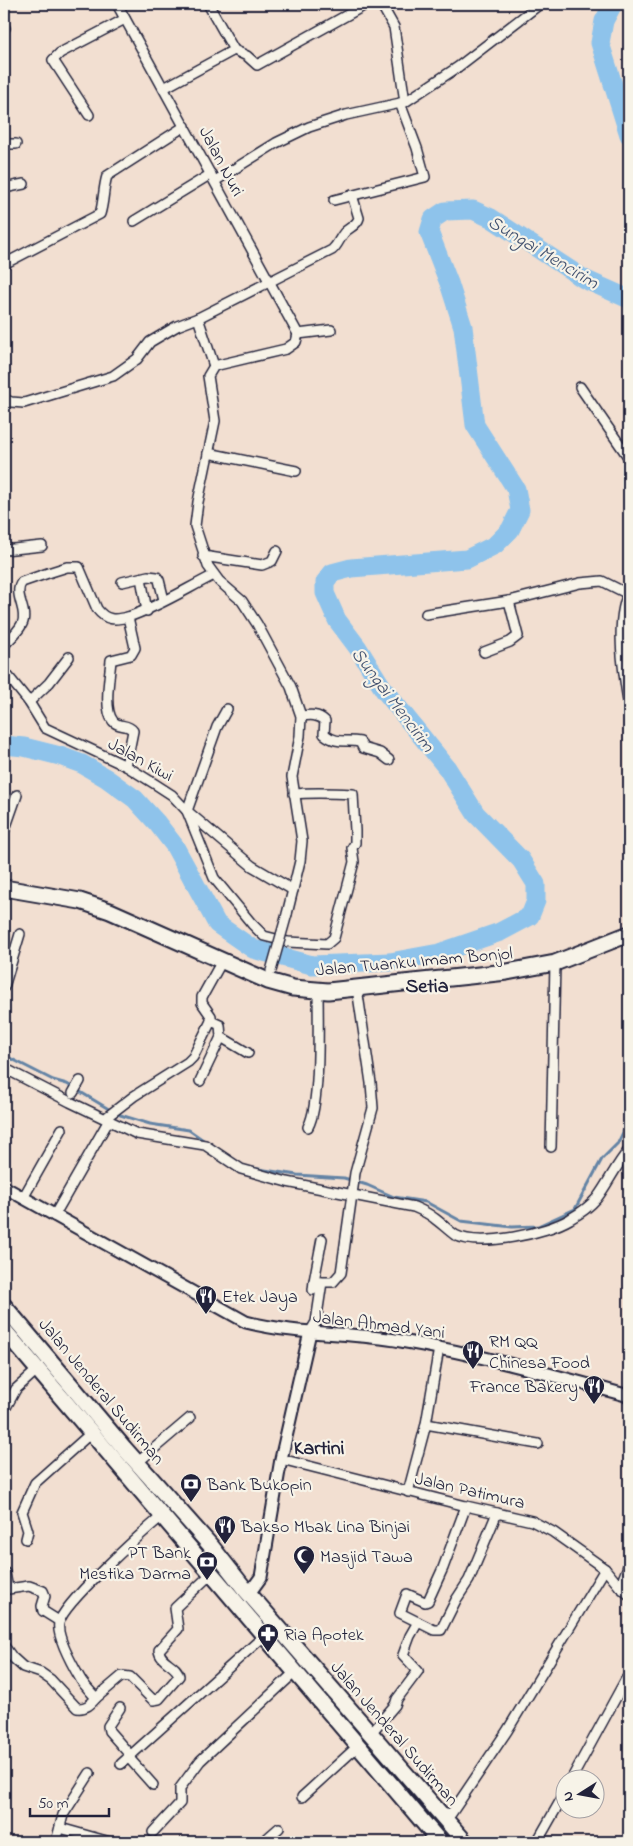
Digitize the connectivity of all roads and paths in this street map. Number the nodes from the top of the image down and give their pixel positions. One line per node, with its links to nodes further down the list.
1 (117, 4): 6 (street, Jalan Nuri)
2 (208, 4): 7 (street)
3 (367, 4): 7 (street)
4 (381, 4): 9 (street)
5 (540, 4): 9 (street)
6 (126, 20): 8 (street, Jalan Nuri); 10 (street)
7 (234, 50): 8 (street)
8 (164, 88): 11 (street, Jalan Nuri)
9 (402, 102): 14 (street); 17 (street)
10 (89, 115)
11 (185, 126): 14 (street, Jalan Nuri); 20 (street)
12 (4, 144): 13 (street)
13 (16, 144)
14 (213, 178): 19 (street); 21 (street, Jalan Nuri)
15 (24, 184): 16 (street)
16 (4, 188)
17 (352, 195): 18 (street); 21 (street)
18 (334, 200)
19 (134, 221)
20 (4, 264)
21 (269, 282): 22 (street); 24 (street, Jalan Nuri)
22 (198, 318): 25 (street); 27 (street)
23 (331, 330): 24 (street)
24 (298, 334): 25 (street)
25 (214, 366): 28 (street)
26 (580, 387): 29 (street)
27 (4, 399)
28 (208, 453): 30 (street); 34 (street)
29 (629, 458)
30 (296, 471)
31 (42, 546): 32 (street)
32 (4, 550)
33 (277, 551): 34 (street)
34 (204, 556): 35 (street)
35 (214, 575): 39 (street); 51 (street)
36 (141, 578): 37 (street); 39 (street); 41 (street)
37 (122, 582)
38 (629, 593): 40 (street); 49 (street)
39 (164, 600): 41 (street)
40 (509, 601): 42 (street); 45 (street)
41 (147, 611): 43 (street)
42 (426, 614)
43 (128, 617): 44 (street); 53 (street)
44 (4, 645)
45 (484, 652)
46 (69, 657): 48 (street)
47 (4, 672): 48 (street, Jalan Kiwi)
48 (29, 702): 53 (street, Jalan Kiwi)
49 (629, 707)
50 (227, 709): 56 (street)
51 (301, 716): 52 (street); 54 (street)
52 (389, 760)
53 (126, 766): 56 (street, Jalan Kiwi)
54 (294, 794): 56 (street); 59 (street)
55 (17, 795): 57 (street)
56 (187, 811): 59 (street, Jalan Kiwi)
57 (4, 832)
58 (4, 888): 62 (main road, Jalan Tuanku Imam Bonjol)
59 (293, 890): 64 (street, bridge)
60 (20, 934): 65 (street)
61 (629, 934): 63 (main road, Jalan Tuanku Imam Bonjol)
62 (222, 961): 64 (main road, Jalan Tuanku Imam Bonjol); 68 (street)
63 (555, 963): 66 (main road, Jalan Tuanku Imam Bonjol); 78 (street)
64 (269, 976): 67 (main road, Jalan Tuanku Imam Bonjol)
65 (4, 987)
66 (357, 988): 67 (main road, Jalan Tuanku Imam Bonjol); 81 (street)
67 (318, 990): 76 (street)
68 (211, 1021): 69 (street); 75 (street)
69 (221, 1037): 70 (street); 73 (street)
70 (248, 1053)
71 (4, 1068): 75 (street)
72 (80, 1080): 74 (street)
73 (200, 1081)
74 (73, 1093)
75 (109, 1118): 81 (street); 83 (street)
76 (308, 1127)
77 (62, 1129): 82 (street)
78 (551, 1147)
79 (629, 1150): 81 (street)
80 (4, 1188): 82 (street, Jalan Ahmad Yani)
81 (352, 1190): 85 (street)
82 (23, 1198): 83 (street, Jalan Ahmad Yani)
83 (54, 1216): 88 (street, Jalan Ahmad Yani)
84 (322, 1240): 85 (street)
85 (316, 1285): 88 (street)
86 (4, 1306): 90 (main road, Jalan Jenderal Sudirman)
87 (4, 1330): 91 (main road, Jalan Jenderal Sudirman)
88 (310, 1332): 89 (street, Jalan Ahmad Yani); 100 (street)
89 (439, 1348): 93 (street, Jalan Ahmad Yani); 96 (street)
90 (49, 1358): 92 (main road); 99 (main road, Jalan Jenderal Sudirman)
91 (37, 1370): 92 (main road, Jalan Jenderal Sudirman); 94 (street)
92 (50, 1384): 97 (main road, Jalan Jenderal Sudirman)
93 (629, 1396)
94 (4, 1411)
95 (190, 1418): 101 (street)
96 (426, 1424): 98 (street); 102 (street)
97 (91, 1432): 99 (main road, Jalan Jenderal Sudirman); 106 (street)
98 (538, 1444)
99 (118, 1453): 101 (main road, Jalan Jenderal Sudirman); 105 (main road, Jalan Jenderal Sudirman)
100 (281, 1459): 102 (street, Jalan Patimura); 114 (street)
101 (137, 1462): 107 (main road, Jalan Jenderal Sudirman)
102 (408, 1492): 103 (street, Jalan Patimura)
103 (466, 1506): 104 (street, Jalan Patimura); 117 (street)
104 (497, 1513): 110 (street, Jalan Patimura); 117 (street)
105 (162, 1516): 108 (main road, Jalan Jenderal Sudirman); 116 (street)
106 (26, 1539)
107 (211, 1546): 108 (main road); 114 (main road, Jalan Jenderal Sudirman)
108 (198, 1558): 112 (main road, Jalan Jenderal Sudirman)
109 (629, 1564): 113 (street)
110 (605, 1569): 113 (street, Jalan Patimura); 135 (street)
111 (4, 1573): 116 (street)
112 (211, 1574): 118 (main road, Jalan Jenderal Sudirman); 122 (street)
113 (620, 1587): 115 (street, Jalan Patimura)
114 (244, 1588): 124 (main road, Jalan Jenderal Sudirman)
115 (629, 1595)
116 (59, 1621): 122 (street)
117 (418, 1622): 124 (street)
118 (264, 1636): 120 (main road, Jalan Jenderal Sudirman); 127 (street)
119 (4, 1646): 122 (street)
120 (296, 1672): 125 (main road, Jalan Jenderal Sudirman); 138 (street)
121 (626, 1679): 130 (street)
122 (96, 1698)
123 (120, 1708): 127 (street)
124 (370, 1734): 126 (main road, Jalan Jenderal Sudirman)
125 (358, 1746): 129 (main road, Jalan Jenderal Sudirman); 133 (street)
126 (386, 1753): 129 (main road); 135 (main road, Jalan Jenderal Sudirman)
127 (129, 1756): 128 (street); 132 (street)
128 (121, 1764)
129 (375, 1766): 139 (main road, Jalan Jenderal Sudirman)
130 (577, 1768)
131 (90, 1773): 136 (street)
132 (153, 1784)
133 (302, 1797)
134 (556, 1809): 144 (street)
135 (438, 1812): 143 (main road, Jalan Jenderal Sudirman)
136 (60, 1828): 140 (street); 141 (street)
137 (279, 1828): 142 (street)
138 (153, 1832)
139 (434, 1840)
140 (56, 1842)
141 (110, 1842)
142 (263, 1842)
143 (464, 1842)
144 (537, 1842)

